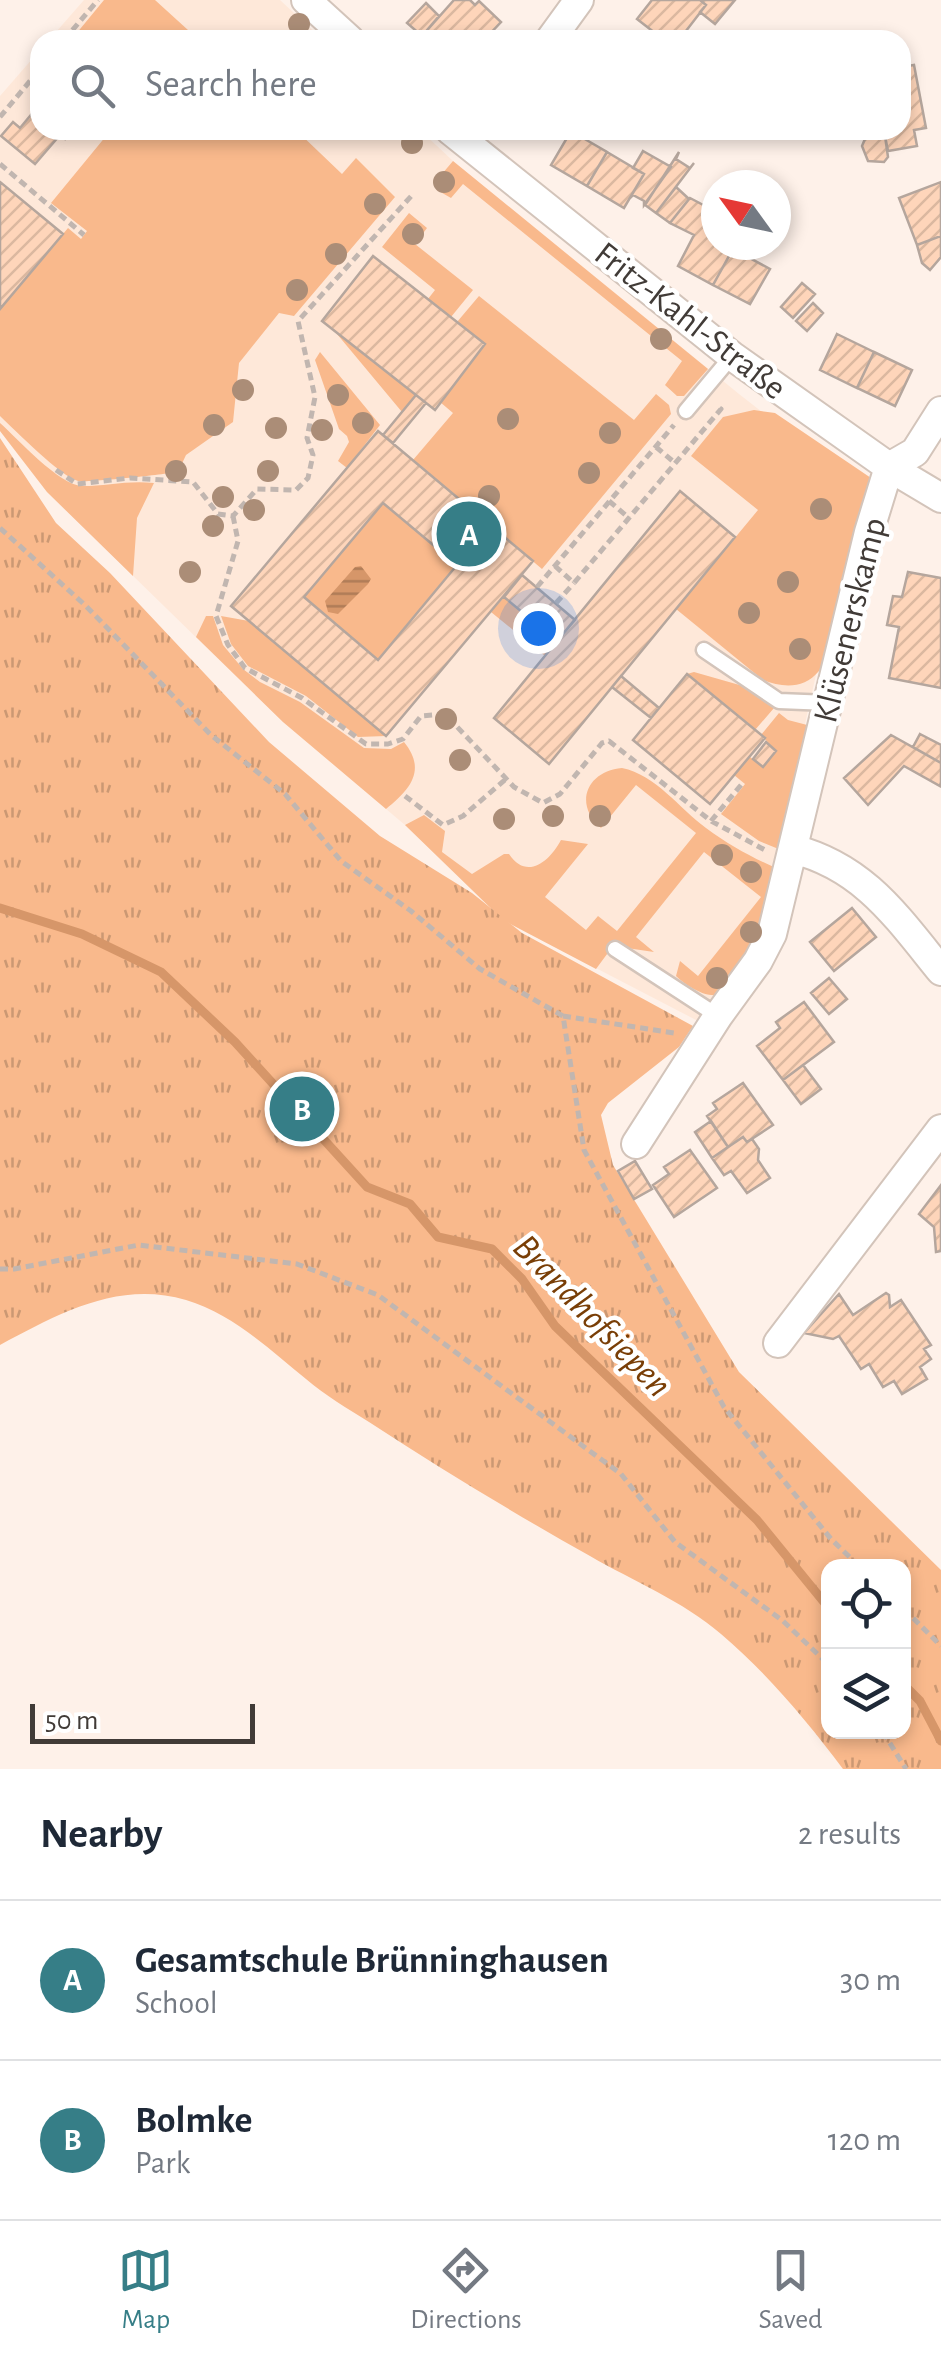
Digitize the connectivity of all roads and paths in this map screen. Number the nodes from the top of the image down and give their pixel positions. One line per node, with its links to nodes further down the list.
1 (98, 0): 4 (path)
2 (306, 0): 5 (street)
3 (579, 0): 6 (street)
4 (72, 30)
5 (339, 30)
6 (557, 30)
7 (30, 81): 8 (path)
8 (0, 117)
9 (478, 140): 13 (street, Fritz-Kahl-Straße)
10 (1, 168): 12 (path)
11 (414, 193): 23 (path)
12 (84, 235)
13 (732, 356): 14 (lane); 19 (street, Fritz-Kahl-Straße)
14 (702, 392): 15 (lane); 18 (path)
15 (686, 411): 17 (path)
16 (941, 411): 19 (street, Klüsenerskamp)
17 (656, 447): 18 (path); 22 (path)
18 (675, 463): 24 (path)
19 (888, 468): 21 (street, Fritz-Kahl-Straße); 31 (street, Klüsenerskamp)
20 (56, 470): 23 (path)
21 (941, 498)
22 (610, 501): 24 (path); 26 (path)
23 (233, 516): 32 (path)
24 (629, 518): 27 (path)
25 (0, 528): 39 (path)
26 (554, 566): 27 (path); 28 (path)
27 (574, 584): 29 (path)
28 (538, 587)
29 (556, 604)
30 (704, 650): 31 (lane)
31 (828, 703): 36 (street, Klüsenerskamp)
32 (507, 778): 34 (path); 35 (path)
33 (741, 785): 35 (path)
34 (405, 796)
35 (711, 821): 36 (path)
36 (791, 856): 38 (street); 40 (street, Klüsenerskamp)
37 (615, 949): 40 (lane)
38 (941, 970)
39 (563, 1016): 41 (path); 46 (path)
40 (718, 1016): 41 (street, Klüsenerskamp)
41 (703, 1042): 43 (street, Klüsenerskamp)
42 (941, 1129): 45 (street)
43 (636, 1144)
44 (0, 1268): 49 (path)
45 (778, 1342)
46 (852, 1559)
47 (911, 1617): 48 (path)
48 (941, 1646)
49 (821, 1657)
50 (888, 1739): 51 (path)
51 (906, 1769)

